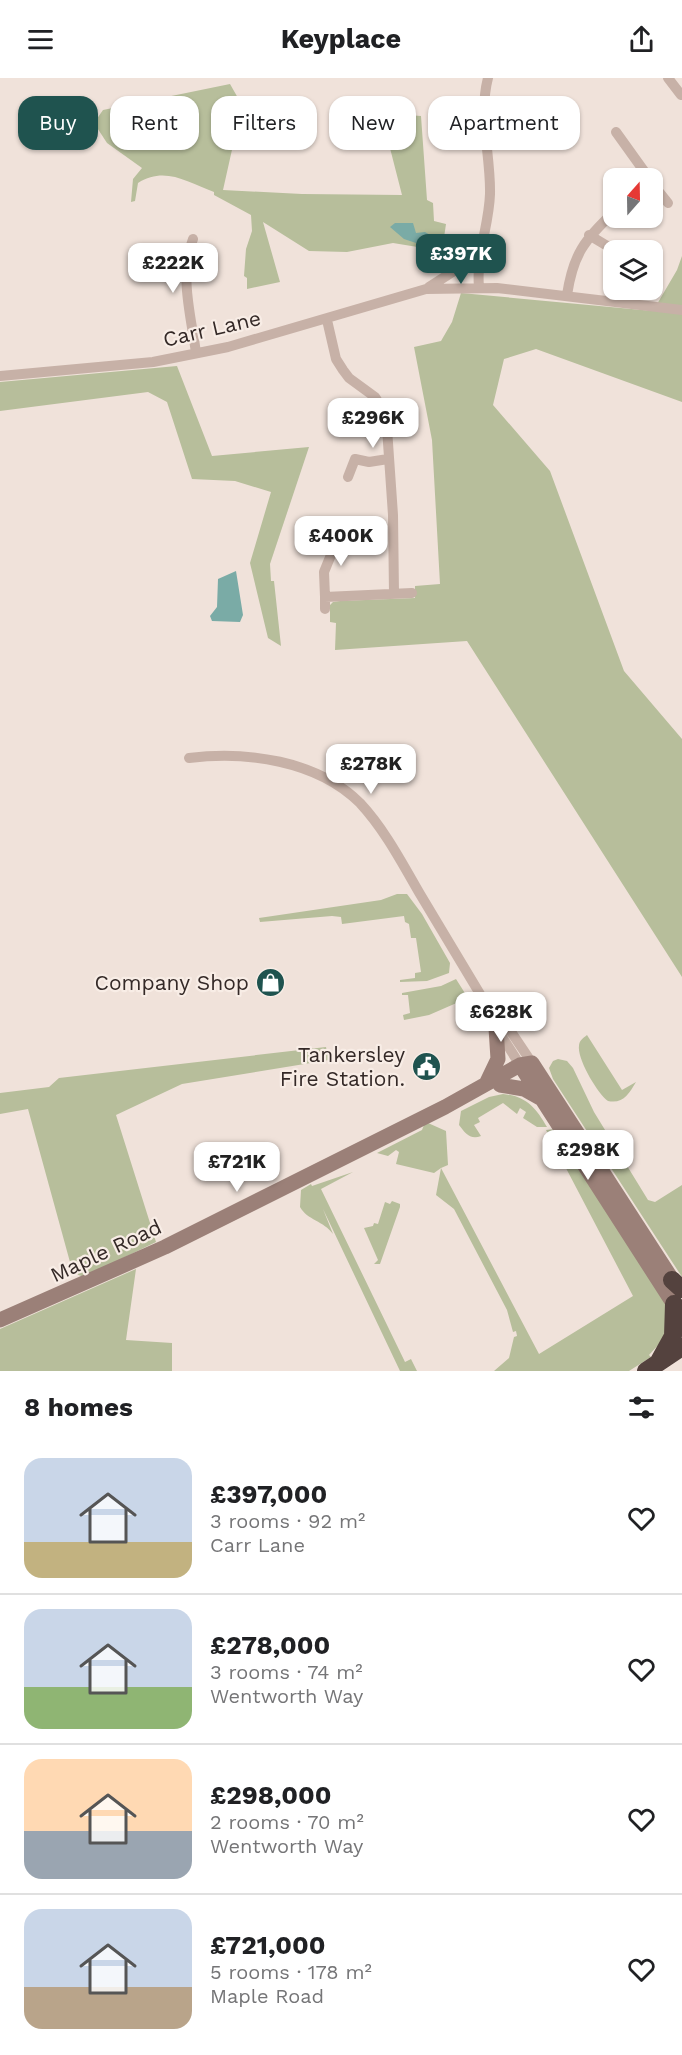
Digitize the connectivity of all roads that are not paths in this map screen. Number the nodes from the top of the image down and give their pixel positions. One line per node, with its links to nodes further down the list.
1 (488, 78): 12 (street)
2 (668, 78): 3 (street)
3 (681, 95)
4 (616, 132): 5 (street)
5 (642, 168)
6 (663, 196): 7 (street)
7 (668, 202)
8 (603, 222): 9 (street)
9 (589, 235): 11 (street); 15 (street)
10 (193, 239): 18 (street)
11 (603, 243)
12 (478, 255): 13 (street); 14 (street, Carr Lane)
13 (479, 286): 14 (street, Carr Lane); 15 (street, Carr Lane)
14 (426, 289): 17 (street, Carr Lane)
15 (567, 295): 16 (street, Carr Lane)
16 (682, 310)
17 (327, 320): 18 (street, Carr Lane); 20 (street)
18 (196, 353): 19 (street, Carr Lane)
19 (0, 376)
20 (388, 459): 21 (street); 24 (street)
21 (348, 477)
22 (330, 544): 25 (street)
23 (412, 593): 24 (street)
24 (394, 594): 25 (street)
25 (325, 597): 26 (street)
26 (325, 609)
27 (189, 758): 28 (street)
28 (486, 1004): 29 (street); 30 (street)
29 (496, 1028): 30 (street); 32 (street)
30 (525, 1067): 31 (street, Maple Road); 32 (street, Maple Road); 33 (street); 34 (street)
31 (500, 1085): 32 (street, Maple Road); 33 (street)
32 (484, 1087): 35 (street, Maple Road)
33 (543, 1100): 34 (street)
34 (678, 1297): 38 (highway)
35 (0, 1320)
36 (682, 1347): 38 (highway)
37 (682, 1359): 38 (street)
38 (656, 1365)

